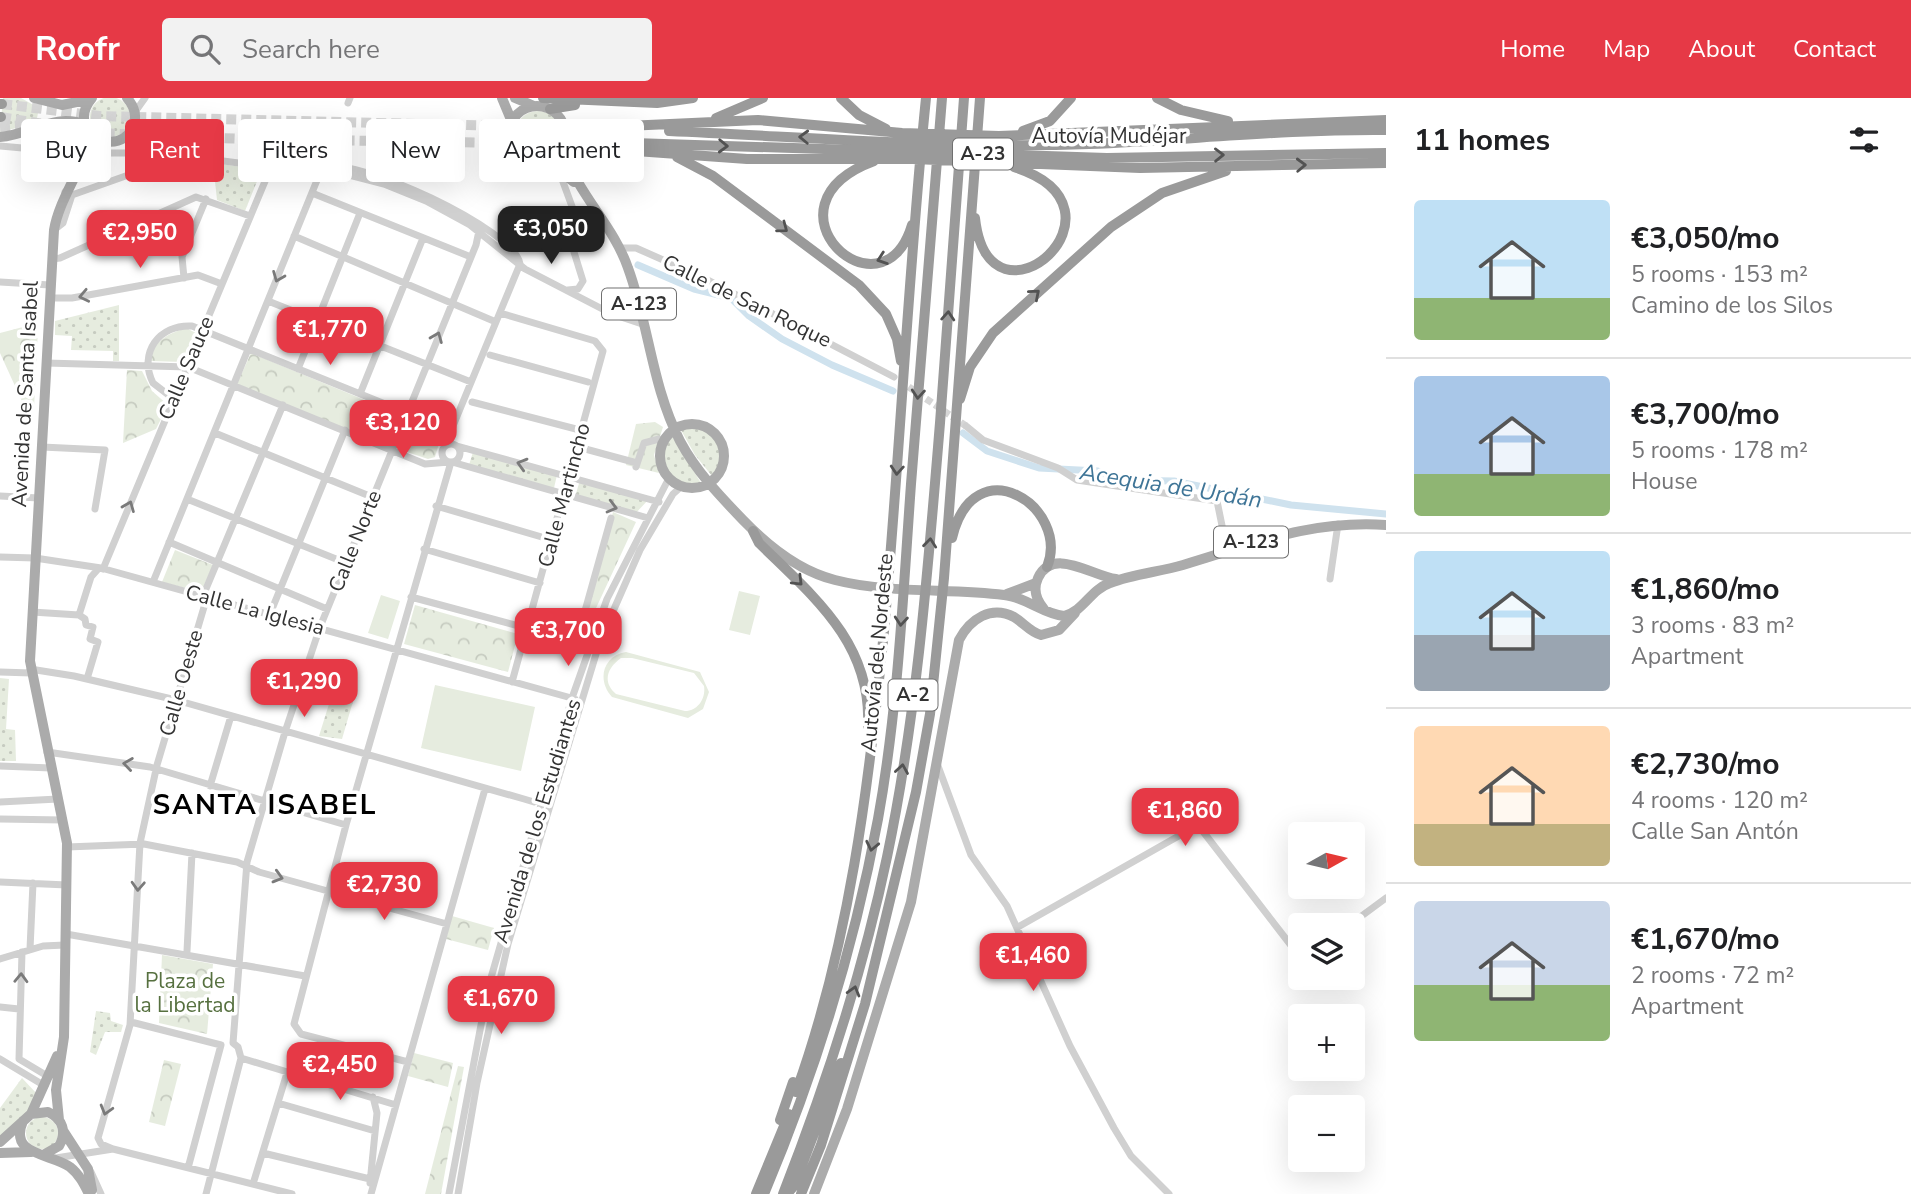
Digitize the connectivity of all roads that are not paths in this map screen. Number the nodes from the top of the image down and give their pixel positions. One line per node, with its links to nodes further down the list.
1 (34, 98): 2 (main road)
2 (92, 98): 20 (main road, Avenida de Santa Isabel)
3 (145, 98): 19 (street)
4 (502, 98): 21 (main road, A-123)
5 (515, 98): 16 (main road)
6 (693, 98): 17 (highway)
7 (763, 98): 25 (highway)
8 (841, 98): 29 (highway)
9 (942, 98): 260 (highway, Autovía del Nordeste / A-2, one-way to 260)
10 (964, 98): 261 (highway, Autovía del Nordeste / A-2, one-way to 10)
11 (980, 98): 51 (highway)
12 (1071, 98): 30 (highway)
13 (1157, 98): 26 (highway)
14 (129, 99): 19 (main road)
15 (925, 99): 56 (highway)
16 (539, 102): 17 (highway); 18 (main road); 22 (main road)
17 (599, 102): 18 (highway)
18 (550, 109): 23 (main road, A-123)
19 (135, 111): 32 (main road)
20 (86, 119)
21 (511, 119)
22 (514, 119)
23 (559, 119)
24 (1386, 120): 26 (highway)
25 (703, 122): 27 (highway, Autovía Mudéjar / A-23, one-way to 25); 29 (highway)
26 (1258, 123): 30 (highway)
27 (1386, 130)
28 (21, 133): 31 (main road)
29 (902, 133): 30 (highway)
30 (999, 136)
31 (0, 137)
32 (111, 141)
33 (0, 146): 34 (street)
34 (21, 148)
35 (111, 152): 39 (street)
36 (664, 153): 37 (highway, Autovía Mudéjar / A-23, one-way to 37); 38 (highway); 98 (highway, one-way to 98)
37 (1386, 153)
38 (878, 159): 40 (highway); 56 (highway, one-way to 38)
39 (238, 163)
40 (1001, 163): 42 (highway); 51 (highway)
41 (1386, 163): 42 (highway, one-way to 41)
42 (1244, 167): 108 (highway, one-way to 42)
43 (352, 170): 59 (street)
44 (125, 176): 53 (street)
45 (72, 182): 53 (main road, Avenida de Santa Isabel)
46 (265, 182): 58 (street, Calle Sauce)
47 (316, 182): 54 (street)
48 (564, 182): 74 (street)
49 (574, 182): 52 (main road, A-123)
50 (578, 182): 52 (main road, A-123)
51 (974, 182): 108 (highway)
52 (581, 189): 64 (main road, A-123)
53 (68, 193): 67 (main road, Avenida de Santa Isabel)
54 (312, 193): 57 (street); 60 (street)
55 (206, 199): 58 (street); 67 (street); 69 (street)
56 (917, 206): 98 (highway)
57 (360, 213): 62 (street); 65 (street)
58 (250, 216): 72 (street, Calle Sauce)
59 (480, 229): 61 (street); 63 (street, Calle Norte); 68 (street)
60 (294, 236): 65 (street); 76 (street, one-way to 76)
61 (487, 237): 63 (street); 68 (street)
62 (423, 238): 66 (street); 71 (street)
63 (476, 245): 66 (street, Calle Norte)
64 (620, 248): 81 (main road, A-123); 91 (street, Calle de San Roque)
65 (342, 257): 71 (street); 79 (street)
66 (471, 257): 77 (street, Calle Norte)
67 (52, 258): 73 (main road, Avenida de Santa Isabel)
68 (520, 264): 74 (street); 78 (street)
69 (184, 278): 72 (street); 75 (street, one-way to 75)
70 (0, 282): 73 (street)
71 (405, 283): 77 (street); 83 (street)
72 (222, 284): 82 (street, Calle Sauce)
73 (50, 285): 75 (main road, Avenida de Santa Isabel)
74 (568, 290): 81 (street)
75 (50, 298): 86 (main road, Avenida de Santa Isabel)
76 (268, 300): 79 (street); 84 (street)
77 (452, 303): 80 (street); 87 (street, Calle Norte, one-way to 77)
78 (500, 313): 80 (street); 112 (street, Calle Martincho)
79 (317, 320): 83 (street); 90 (street)
80 (496, 323): 92 (street)
81 (645, 326): 105 (main road, A-123)
82 (203, 330): 84 (street); 88 (street); 89 (street, Calle Sauce)
83 (380, 345): 87 (street); 95 (street)
84 (249, 349): 90 (street); 94 (street)
85 (490, 355): 93 (street)
86 (46, 363): 88 (street); 111 (main road, Avenida de Santa Isabel)
87 (426, 364): 92 (street); 100 (street, Calle Norte)
88 (148, 366): 89 (street); 96 (street)
89 (188, 367): 94 (street); 96 (street, Calle Sauce)
90 (298, 369): 95 (street)
91 (894, 377)
92 (471, 382): 101 (street)
93 (588, 382)
94 (234, 385): 99 (street); 107 (street)
95 (360, 394): 100 (street)
96 (175, 400): 148 (street, Calle Sauce, one-way to 96)
97 (472, 402): 104 (street)
98 (902, 402): 189 (highway, one-way to 189)
99 (283, 405): 106 (street); 114 (street, Calle Oeste)
100 (406, 413): 103 (street); 113 (street, Calle Norte)
101 (453, 426): 103 (street); 110 (street)
102 (966, 426): 141 (street)
103 (443, 428): 110 (street)
104 (576, 429)
105 (674, 429): 118 (main road); 119 (main road, A-123); 119 (main road)
106 (345, 430): 113 (street); 117 (street)
107 (215, 433): 114 (street); 125 (street)
108 (954, 433): 151 (highway)
109 (659, 439): 112 (street)
110 (452, 442): 115 (street); 115 (street); 116 (street, one-way to 110)
111 (42, 447): 124 (main road, Avenida de Santa Isabel); 128 (street)
112 (578, 447): 116 (street, Calle Martincho)
113 (392, 449): 115 (street); 123 (street, Calle Norte)
114 (262, 453): 117 (street); 129 (street, Calle Oeste)
115 (451, 462): 121 (street); 127 (street)
116 (570, 477): 121 (street, Calle Martincho); 126 (street)
117 (325, 478): 123 (street); 138 (street)
118 (669, 478): 120 (main road); 126 (street, Avenida de los Estudiantes)
119 (710, 484): 120 (main road); 134 (main road, A-123)
120 (682, 486): 140 (street, Avenida de los Estudiantes)
121 (565, 494): 131 (street, one-way to 131); 136 (street, Calle Martincho)
122 (0, 496): 124 (street)
123 (372, 497): 145 (street, Calle Norte)
124 (39, 498): 143 (main road, Avenida de Santa Isabel)
125 (187, 499): 129 (street); 137 (street)
126 (659, 502): 131 (street, Avenida de los Estudiantes)
127 (436, 506): 136 (street); 139 (street)
128 (95, 509)
129 (236, 518): 138 (street); 144 (street, Calle Oeste)
130 (611, 518): 171 (street)
131 (648, 518): 135 (street, Avenida de los Estudiantes)
132 (1338, 524): 133 (main road, A-123); 141 (main road, A-123); 152 (street)
133 (1386, 525)
134 (753, 531): 158 (main road, A-123); 189 (highway, one-way to 189)
135 (636, 539): 140 (street); 172 (street, Avenida de los Estudiantes)
136 (552, 540): 155 (street, Calle Martincho)
137 (169, 542): 144 (street); 154 (street)
138 (298, 543): 145 (street); 157 (street)
139 (424, 549): 155 (street); 160 (street)
140 (640, 550): 180 (street, Avenida de los Estudiantes)
141 (1227, 550): 153 (main road, A-123)
142 (0, 557): 143 (street, Calle La Iglesia)
143 (36, 558): 146 (street, Calle La Iglesia); 165 (main road, Avenida de Santa Isabel)
144 (217, 563): 157 (street); 159 (street, Calle Oeste)
145 (346, 563): 162 (street, Calle Norte)
146 (88, 566): 148 (street, Calle La Iglesia); 150 (street)
147 (1047, 567): 149 (main road, A-123); 151 (highway); 156 (main road)
148 (101, 568): 150 (street, Calle Sauce); 154 (street, Calle La Iglesia)
149 (1080, 569): 153 (main road, A-123); 161 (main road)
150 (91, 577): 167 (street)
151 (944, 578): 211 (highway)
152 (1331, 579)
153 (1119, 580): 161 (main road, A-123)
154 (153, 582): 159 (street, Calle La Iglesia)
155 (540, 583): 169 (street, Calle Martincho)
156 (1036, 583): 158 (main road, A-123); 164 (main road)
157 (280, 589): 162 (street); 166 (street)
158 (1005, 594): 164 (main road, A-123)
159 (205, 596): 166 (street, Calle La Iglesia); 179 (street, Calle Oeste)
160 (411, 597): 169 (street); 173 (street)
161 (1087, 598): 163 (main road, A-123)
162 (327, 609): 168 (street, Calle Norte)
163 (1078, 610): 164 (main road, A-123); 170 (main road)
164 (1046, 611): 170 (main road)
165 (33, 612): 167 (street); 174 (main road, Avenida de Santa Isabel)
166 (270, 614): 168 (street, Calle La Iglesia)
167 (79, 615): 176 (street)
168 (320, 627): 173 (street, Calle La Iglesia); 182 (street, Calle Norte)
169 (527, 629): 171 (street); 177 (street, Calle Martincho)
170 (1048, 634): 186 (main road)
171 (576, 643): 172 (street)
172 (589, 645): 178 (street, Avenida de los Estudiantes)
173 (396, 650): 177 (street, Calle La Iglesia); 184 (street)
174 (30, 671): 175 (street); 176 (street); 183 (main road, Avenida de Santa Isabel)
175 (0, 672)
176 (87, 679): 179 (street)
177 (512, 682): 178 (street, Calle La Iglesia)
178 (572, 698): 180 (street, Calle La Iglesia); 193 (street, Avenida de los Estudiantes)
179 (176, 700): 181 (street); 188 (street, Calle Oeste)
180 (581, 702): 257 (street, Avenida de los Estudiantes)
181 (231, 716): 182 (street); 190 (street)
182 (285, 732): 184 (street); 195 (street, Calle Norte)
183 (47, 752): 187 (main road, Avenida de Santa Isabel); 188 (street, one-way to 183)
184 (367, 755): 191 (street); 198 (street)
185 (0, 766): 187 (street)
186 (938, 766): 210 (street); 263 (main road)
187 (51, 768): 192 (main road, Avenida de Santa Isabel)
188 (156, 771): 190 (street); 199 (street, Calle Oeste)
189 (869, 772): 217 (highway)
190 (210, 786): 195 (street)
191 (485, 789): 193 (street); 209 (street)
192 (58, 799): 194 (street); 197 (main road, Avenida de Santa Isabel)
193 (543, 799): 256 (street, Avenida de los Estudiantes)
194 (0, 802)
195 (264, 803): 198 (street); 202 (street, Calle Norte)
196 (0, 819): 197 (street)
197 (62, 821): 200 (main road, Avenida de Santa Isabel)
198 (346, 825): 206 (street)
199 (140, 843): 200 (street); 201 (street); 213 (street, Calle Oeste, one-way to 213)
200 (67, 847): 205 (main road, Avenida de Santa Isabel)
201 (192, 853): 202 (street); 216 (street)
202 (247, 867): 206 (street, one-way to 206); 219 (street, Calle Norte)
203 (0, 882): 204 (street)
204 (33, 883): 205 (street); 215 (street)
205 (67, 885): 212 (main road, Avenida de Santa Isabel)
206 (329, 892): 209 (street); 220 (street)
207 (1386, 898): 208 (street)
208 (1365, 913)
209 (447, 924): 229 (street)
210 (1018, 927): 214 (street); 264 (street)
211 (882, 937): 261 (highway); 262 (highway)
212 (66, 939): 213 (street); 215 (street); 223 (main road, Avenida de Santa Isabel)
213 (135, 945): 219 (street); 224 (street, Calle Oeste)
214 (1288, 945)
215 (26, 950): 218 (street); 222 (street, one-way to 215)
216 (187, 951)
217 (834, 953): 258 (highway); 259 (highway)
218 (0, 959)
219 (239, 963): 220 (street); 225 (street, Calle Norte)
220 (306, 976): 229 (street)
221 (0, 1007): 222 (street)
222 (19, 1009): 231 (street)
223 (64, 1018): 231 (main road, Avenida de Santa Isabel); 236 (main road, Avenida de Santa Isabel)
224 (131, 1022): 226 (street); 240 (street, Calle Oeste, one-way to 240)
225 (233, 1043): 226 (street); 227 (street)
226 (221, 1045): 246 (street)
227 (241, 1058): 230 (street); 248 (street)
228 (1, 1062): 231 (street)
229 (408, 1062): 234 (street)
230 (287, 1073): 232 (street); 233 (street)
231 (47, 1082): 235 (main road, Avenida de Santa Isabel)
232 (373, 1097): 234 (street); 237 (street)
233 (278, 1103): 237 (street); 242 (street)
234 (396, 1105): 255 (street)
235 (27, 1117): 236 (main road); 239 (main road, Avenida de Santa Isabel); 243 (main road)
236 (59, 1120): 238 (main road)
237 (374, 1131): 249 (street)
238 (64, 1132): 243 (main road); 244 (main road)
239 (0, 1142)
240 (113, 1149): 244 (street); 246 (street)
241 (0, 1153): 243 (main road)
242 (263, 1153): 249 (street); 250 (street)
243 (37, 1154): 245 (main road)
244 (81, 1156): 245 (street); 247 (main road)
245 (55, 1158): 251 (main road)
246 (188, 1168): 248 (street)
247 (88, 1169): 251 (main road); 252 (street)
248 (211, 1174): 250 (street); 253 (street)
249 (370, 1179): 255 (street)
250 (253, 1184): 254 (street)
251 (91, 1194)
252 (101, 1194)
253 (206, 1194)
254 (290, 1194)
255 (371, 1194)
256 (449, 1194)
257 (458, 1194)
258 (749, 1194)
259 (756, 1194)
260 (764, 1194)
261 (785, 1194)
262 (801, 1194)
263 (814, 1194)
264 (1169, 1194)

